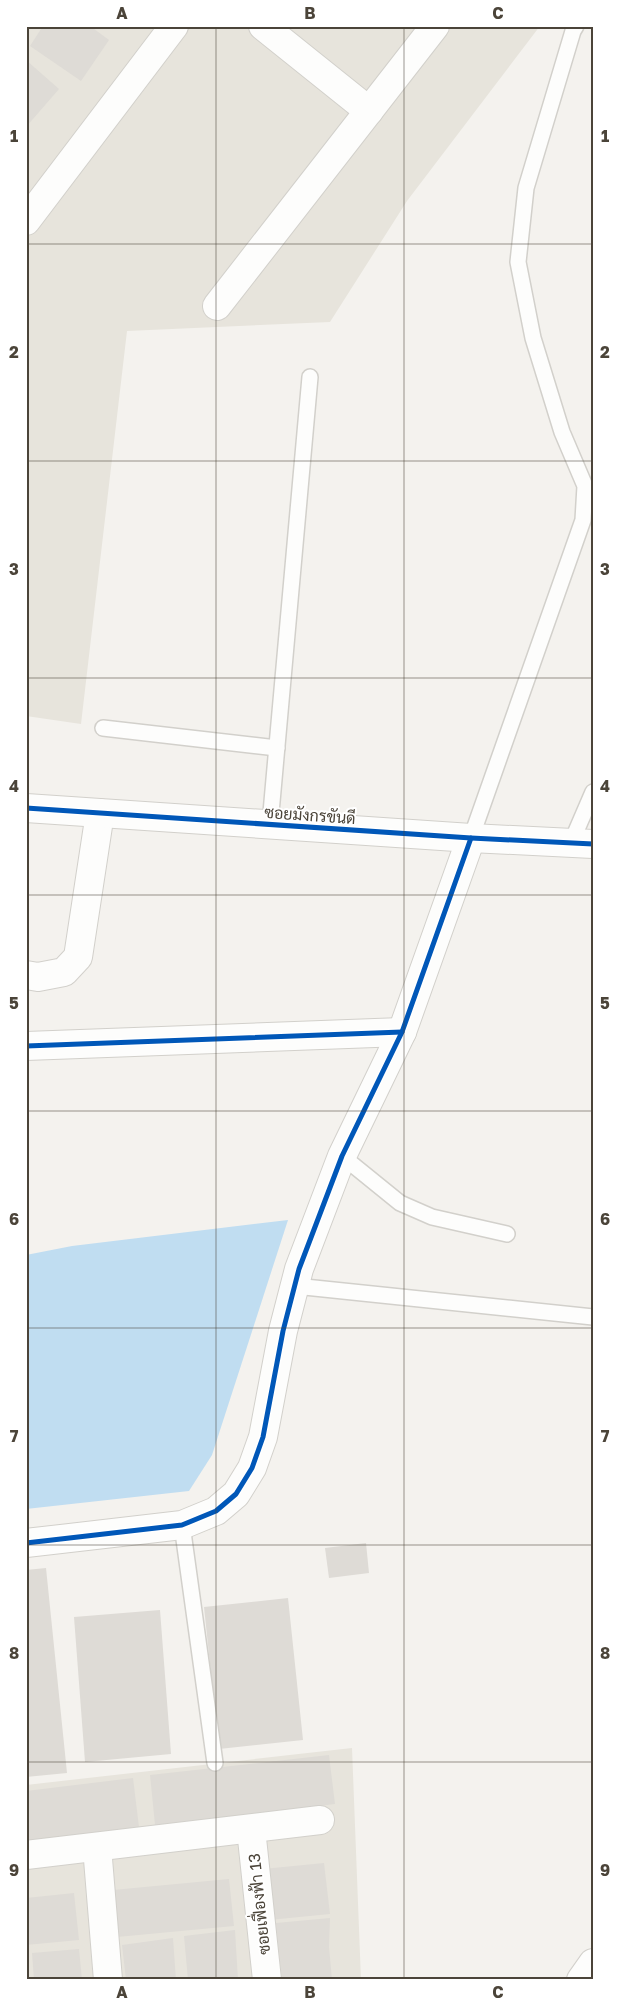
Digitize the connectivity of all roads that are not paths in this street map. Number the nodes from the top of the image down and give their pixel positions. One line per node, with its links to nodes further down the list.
1 (174, 26): 6 (street)
2 (263, 26): 5 (street)
3 (435, 26): 5 (street)
4 (576, 26): 15 (lane)
5 (369, 111): 7 (street)
6 (26, 221)
7 (216, 306)
8 (310, 377): 10 (lane)
9 (103, 728): 10 (lane)
10 (277, 748): 14 (lane)
11 (593, 792): 16 (lane)
12 (26, 808): 13 (street, ซอยมังกรขันดี)
13 (100, 814): 14 (street, ซอยมังกรขันดี); 17 (street)
14 (270, 824): 15 (street, ซอยมังกรขันดี)
15 (471, 838): 16 (street, ซอยมังกรขันดี); 18 (street)
16 (582, 843)
17 (26, 975)
18 (402, 1032): 19 (street); 20 (street)
19 (26, 1046)
20 (342, 1156): 21 (lane); 22 (street)
21 (507, 1234)
22 (295, 1286): 23 (lane); 24 (street)
23 (593, 1317)
24 (182, 1525): 25 (street); 26 (lane)
25 (26, 1543)
26 (215, 1764)
27 (320, 1820): 28 (street)
28 (251, 1828): 29 (street); 33 (street, ซอยเฟื่องฟ้า 13)
29 (97, 1847): 30 (street); 32 (street)
30 (26, 1856)
31 (593, 1963): 34 (street)
32 (108, 1980)
33 (267, 1980)
34 (581, 1980)

